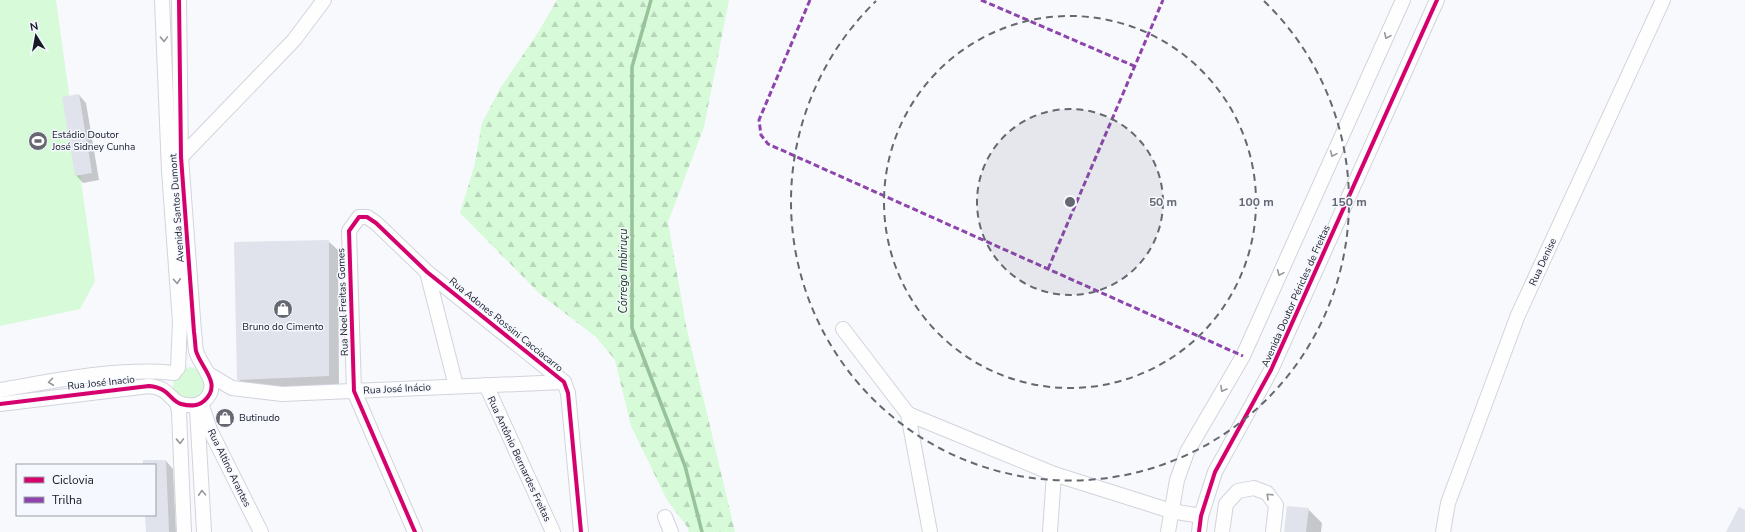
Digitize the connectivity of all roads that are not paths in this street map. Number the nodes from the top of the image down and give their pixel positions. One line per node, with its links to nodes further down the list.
1 (324, 0): 7 (street)
2 (1403, 0): 24 (street, one-way to 24)
3 (1437, 0): 25 (street, Avenida Doutor Péricles de Freitas)
4 (1663, 0): 40 (street, Rua Denise)
5 (182, 1): 6 (street); 7 (street, Avenida Santos Dumont)
6 (162, 3): 11 (street, Avenida Santos Dumont, one-way to 11)
7 (181, 157): 12 (street, Avenida Santos Dumont)
8 (359, 217): 9 (street, Rua Adones Rossini Cacciacarro); 18 (street, Rua Noel Freitas Gomes)
9 (427, 272): 13 (street, Rua Adones Rossini Cacciacarro); 15 (street)
10 (843, 329): 22 (street)
11 (176, 371): 12 (street, Rua José Inacio); 17 (street, Rua José Inacio, one-way to 17); 19 (street, Avenida Santos Dumont)
12 (208, 373): 16 (street, Rua José Inácio); 20 (street)
13 (564, 382): 14 (street, Rua José Inácio); 32 (street, Rua Adones Rossini Cacciacarro)
14 (486, 385): 15 (street, Rua José Inácio); 31 (street, Rua Antônio Bernardes Freitas)
15 (456, 386): 18 (street, Rua José Inácio)
16 (232, 388): 18 (street, Rua José Inácio); 20 (street)
17 (0, 390)
18 (354, 391): 30 (street)
19 (176, 400): 20 (street, Rua José Inacio); 21 (street, Rua José Inacio); 27 (street, Avenida Santos Dumont, one-way to 27)
20 (202, 401): 28 (street, one-way to 20); 29 (street, Rua Altino Arantes)
21 (0, 404)
22 (908, 414): 23 (street); 34 (street)
23 (1054, 474): 24 (street); 35 (street)
24 (1170, 511): 25 (street); 36 (street)
25 (1201, 516): 37 (street, Avenida Doutor Péricles de Freitas)
26 (665, 517): 33 (street)
27 (184, 532)
28 (204, 532)
29 (261, 532)
30 (414, 532)
31 (553, 532)
32 (581, 532)
33 (671, 532)
34 (930, 532)
35 (1050, 532)
36 (1168, 532)
37 (1199, 532)
38 (1222, 532): 39 (street, one-way to 38)
39 (1273, 532)
40 (1443, 532)

